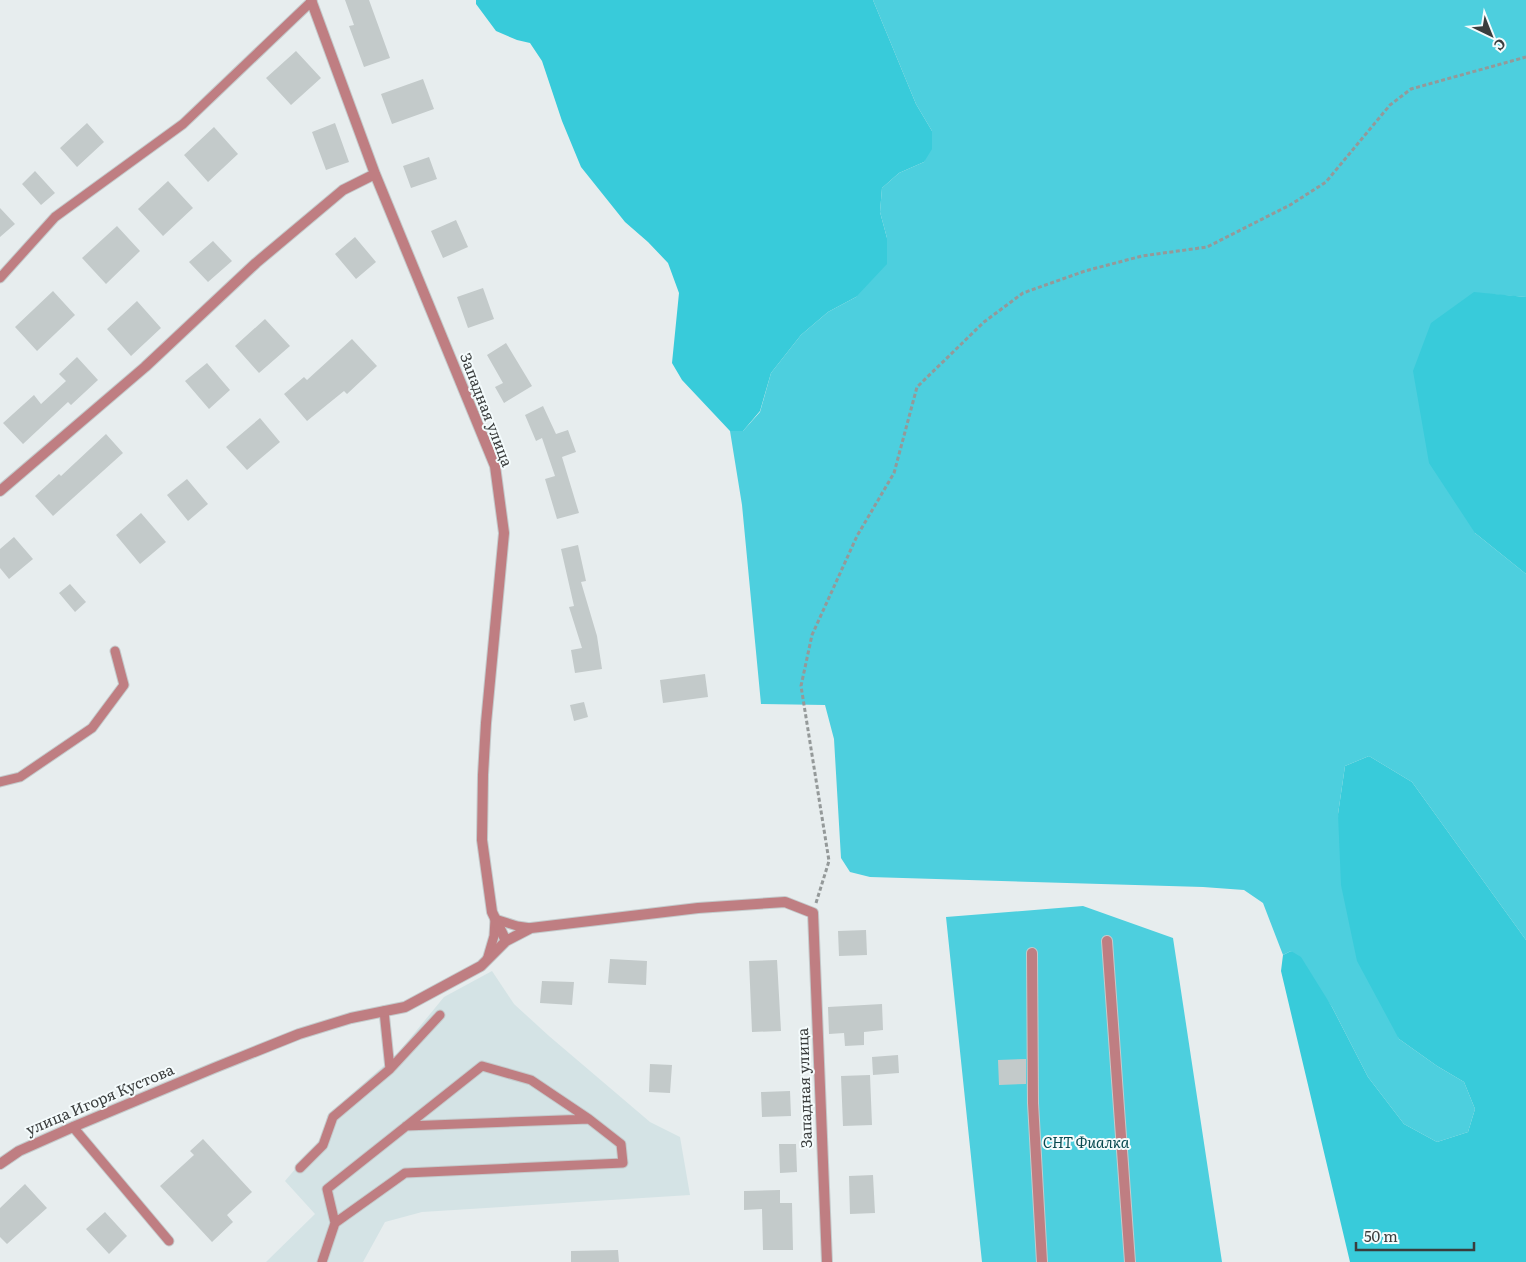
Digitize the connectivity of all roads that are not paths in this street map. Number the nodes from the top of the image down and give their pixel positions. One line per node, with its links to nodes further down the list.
1 (312, 0): 2 (street, Западная улица); 3 (lane)
2 (375, 174): 4 (street); 8 (street, Западная улица)
3 (0, 278)
4 (0, 491)
5 (115, 651): 6 (lane)
6 (0, 782)
7 (813, 913): 9 (street, улица Игоря Кустова); 25 (street, Западная улица)
8 (495, 919): 9 (lane); 10 (street, Западная улица); 13 (lane)
9 (532, 928): 10 (street, улица Игоря Кустова)
10 (506, 941): 13 (street, улица Игоря Кустова)
11 (1107, 941): 27 (street)
12 (1032, 953): 26 (street)
13 (487, 961): 14 (street, улица Игоря Кустова)
14 (384, 1011): 16 (lane); 19 (street, улица Игоря Кустова)
15 (440, 1015): 16 (lane)
16 (390, 1069): 21 (lane)
17 (589, 1120): 18 (lane); 18 (lane); 22 (lane)
18 (406, 1126): 22 (lane)
19 (73, 1127): 20 (street, улица Игоря Кустова); 23 (lane)
20 (0, 1164)
21 (300, 1168)
22 (334, 1223): 24 (lane)
23 (169, 1241)
24 (322, 1262)
25 (827, 1262)
26 (1042, 1262)
27 (1130, 1262)

